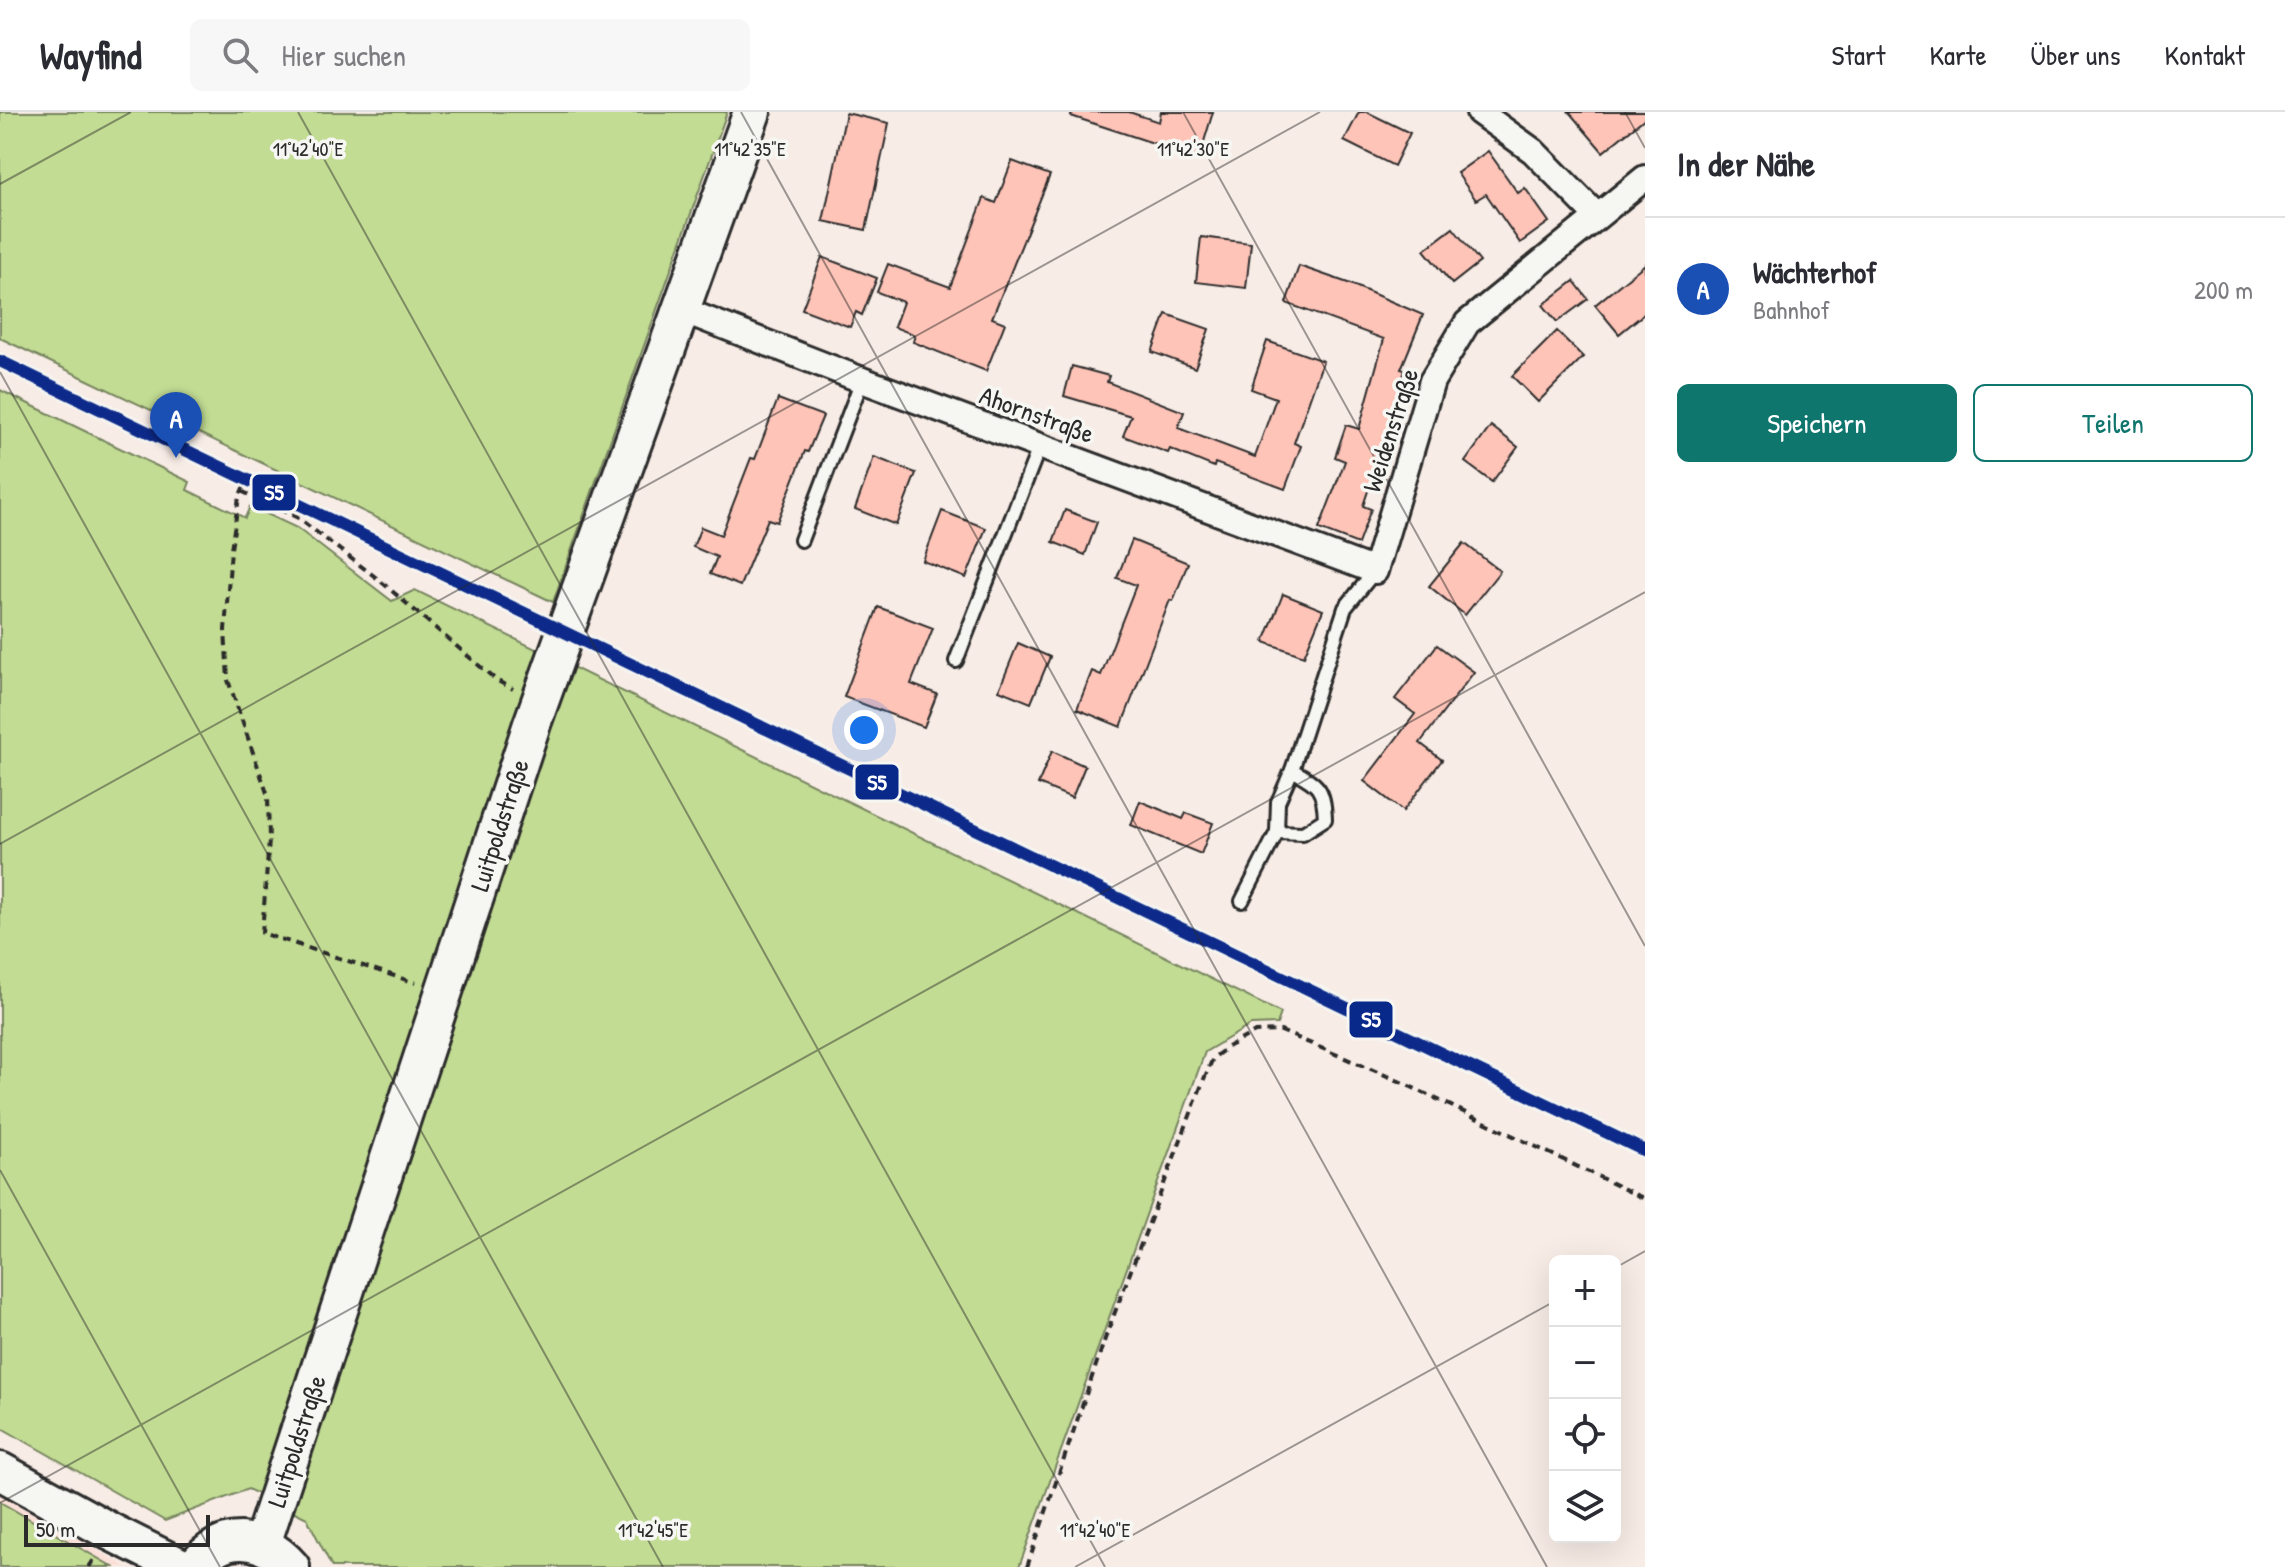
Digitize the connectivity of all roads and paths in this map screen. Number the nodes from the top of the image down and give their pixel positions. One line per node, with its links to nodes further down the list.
1 (752, 112): 5 (street, Luitpoldstraße)
2 (1479, 112): 4 (street)
3 (1645, 178): 4 (street, Weidenstraße)
4 (1597, 216): 9 (street, Weidenstraße)
5 (680, 309): 6 (street, Ahornstraße); 18 (street, Luitpoldstraße)
6 (862, 380): 7 (street, Ahornstraße); 8 (lane)
7 (1040, 445): 9 (street, Ahornstraße); 10 (lane)
8 (801, 540)
9 (1375, 571): 12 (lane, Weidenstraße)
10 (956, 661)
11 (524, 695): 15 (path)
12 (1292, 770): 13 (lane, Weidenstraße); 13 (lane)
13 (1277, 832): 14 (lane, Weidenstraße)
14 (1242, 901)
15 (406, 980)
16 (1645, 1199): 22 (path)
17 (0, 1471): 19 (street)
18 (262, 1544): 20 (street); 21 (street)
19 (181, 1567)
20 (195, 1567)
21 (291, 1567)
22 (1027, 1567)

